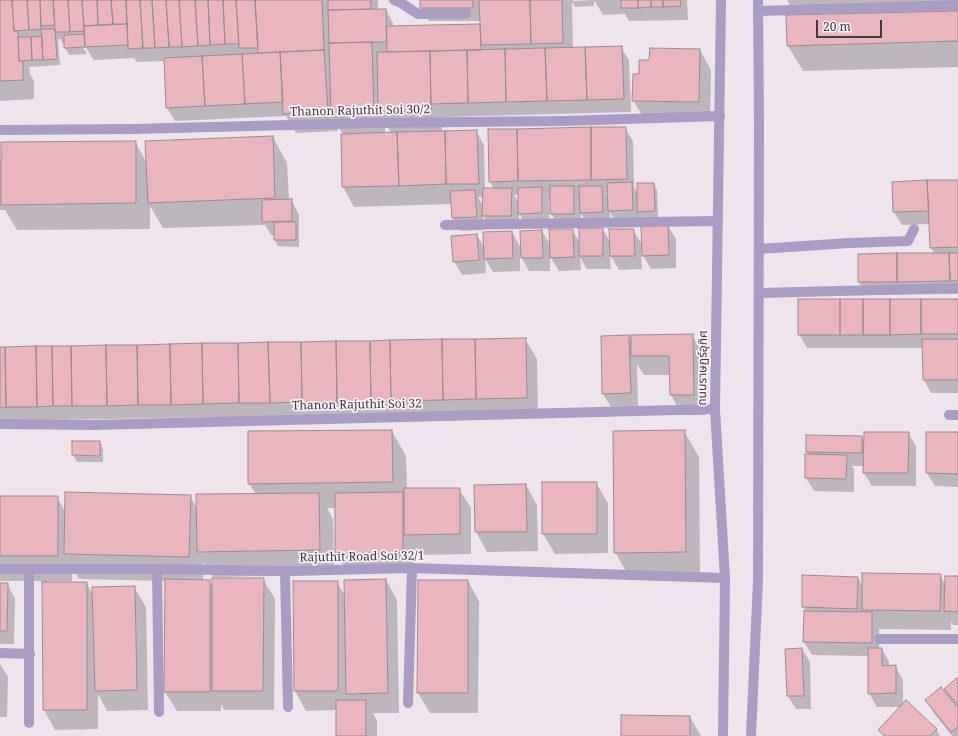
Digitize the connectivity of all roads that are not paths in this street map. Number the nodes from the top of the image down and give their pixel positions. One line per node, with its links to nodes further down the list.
1 (394, 0): 6 (street)
2 (721, 0): 7 (street, ถนนราษฏร์อุทิศ)
3 (758, 0): 5 (street)
4 (958, 6): 5 (street)
5 (758, 11): 12 (street)
6 (466, 14)
7 (720, 116): 8 (street, Thanon Rajuthit Soi 30/2); 9 (street, ถนนราษฏร์อุทิศ)
8 (0, 130)
9 (718, 221): 10 (street); 15 (street, ถนนราษฏร์อุทิศ)
10 (444, 225)
11 (914, 229): 12 (street)
12 (759, 249): 14 (street)
13 (958, 288): 14 (street)
14 (759, 293): 32 (street)
15 (715, 409): 16 (street, Thanon Rajuthit Soi 32); 22 (street, ถนนราษฏร์อุทิศ)
16 (0, 424)
17 (412, 568): 21 (street, Rajuthit Road Soi 32/1); 22 (street, Rajuthit Road Soi 32/1); 27 (street)
18 (0, 569): 19 (street, Rajuthit Road Soi 32/1)
19 (29, 569): 20 (street, Rajuthit Road Soi 32/1); 26 (street)
20 (158, 569): 21 (street, Rajuthit Road Soi 32/1); 29 (street)
21 (285, 571): 28 (street)
22 (725, 578): 31 (street, ถนนราษฏร์อุทิศ)
23 (879, 638): 24 (street)
24 (958, 638)
25 (0, 653): 26 (street)
26 (30, 654): 30 (street)
27 (408, 703)
28 (288, 707)
29 (158, 712)
30 (29, 723)
31 (723, 736)
32 (751, 736)

